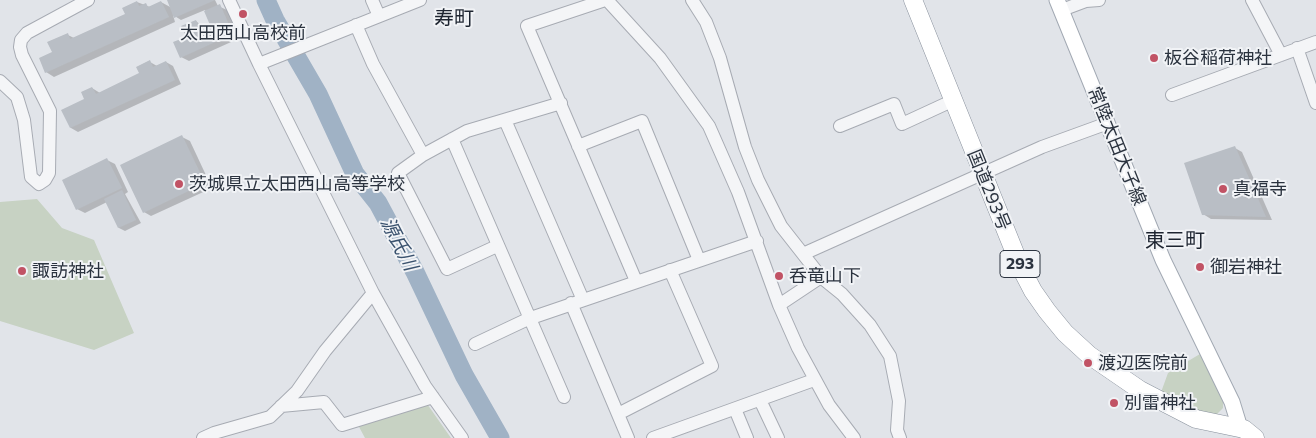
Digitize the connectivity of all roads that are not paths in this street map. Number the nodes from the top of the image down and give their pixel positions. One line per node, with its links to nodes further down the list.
1 (88, 0): 17 (street)
2 (229, 0): 16 (street)
3 (372, 0): 11 (street)
4 (606, 0): 21 (street); 29 (street)
5 (692, 0): 31 (street)
6 (913, 0): 19 (highway, 国道293号 / 293)
7 (1098, 0): 10 (street)
8 (1252, 0): 15 (street)
9 (413, 1): 11 (street)
10 (1059, 5): 23 (main road, 常陸太田大子線)
11 (379, 16): 12 (street)
12 (356, 25): 16 (street); 27 (street)
13 (1316, 42): 14 (street)
14 (1298, 48): 15 (street); 20 (street)
15 (1281, 55): 18 (street)
16 (259, 64): 36 (street)
17 (0, 81)
18 (1172, 95)
19 (954, 100): 24 (street); 28 (highway, 国道293号 / 293)
20 (1316, 103)
21 (561, 104): 22 (street); 26 (street)
22 (506, 120): 25 (street); 37 (street)
23 (1108, 123): 28 (street); 49 (main road, 常陸太田大子線)
24 (840, 126)
25 (452, 139): 27 (street); 30 (street)
26 (578, 146): 32 (street); 35 (street)
27 (423, 155): 30 (street)
28 (982, 174): 31 (street); 49 (highway, 国道293号 / 293)
29 (757, 241): 32 (street); 38 (street)
30 (497, 246): 39 (street)
31 (803, 254): 34 (street)
32 (699, 260): 33 (street)
33 (670, 270): 35 (street); 47 (street)
34 (820, 277): 38 (street); 57 (street)
35 (636, 281): 37 (street)
36 (372, 293): 42 (street); 45 (street)
37 (577, 301): 39 (street); 47 (street)
38 (779, 305): 41 (street)
39 (528, 319): 40 (street); 43 (street)
40 (476, 344)
41 (814, 380): 44 (street); 56 (street)
42 (432, 397): 45 (street); 51 (street)
43 (564, 397)
44 (760, 400): 46 (street); 55 (street)
45 (281, 406): 50 (street)
46 (735, 409): 48 (street); 54 (street)
47 (618, 414): 52 (street)
48 (685, 433): 53 (street)
49 (1239, 433): 58 (highway, 国道293号 / 293)
50 (203, 438)
51 (462, 438)
52 (628, 438)
53 (653, 438)
54 (747, 438)
55 (778, 438)
56 (854, 438)
57 (900, 438)
58 (1255, 438)

